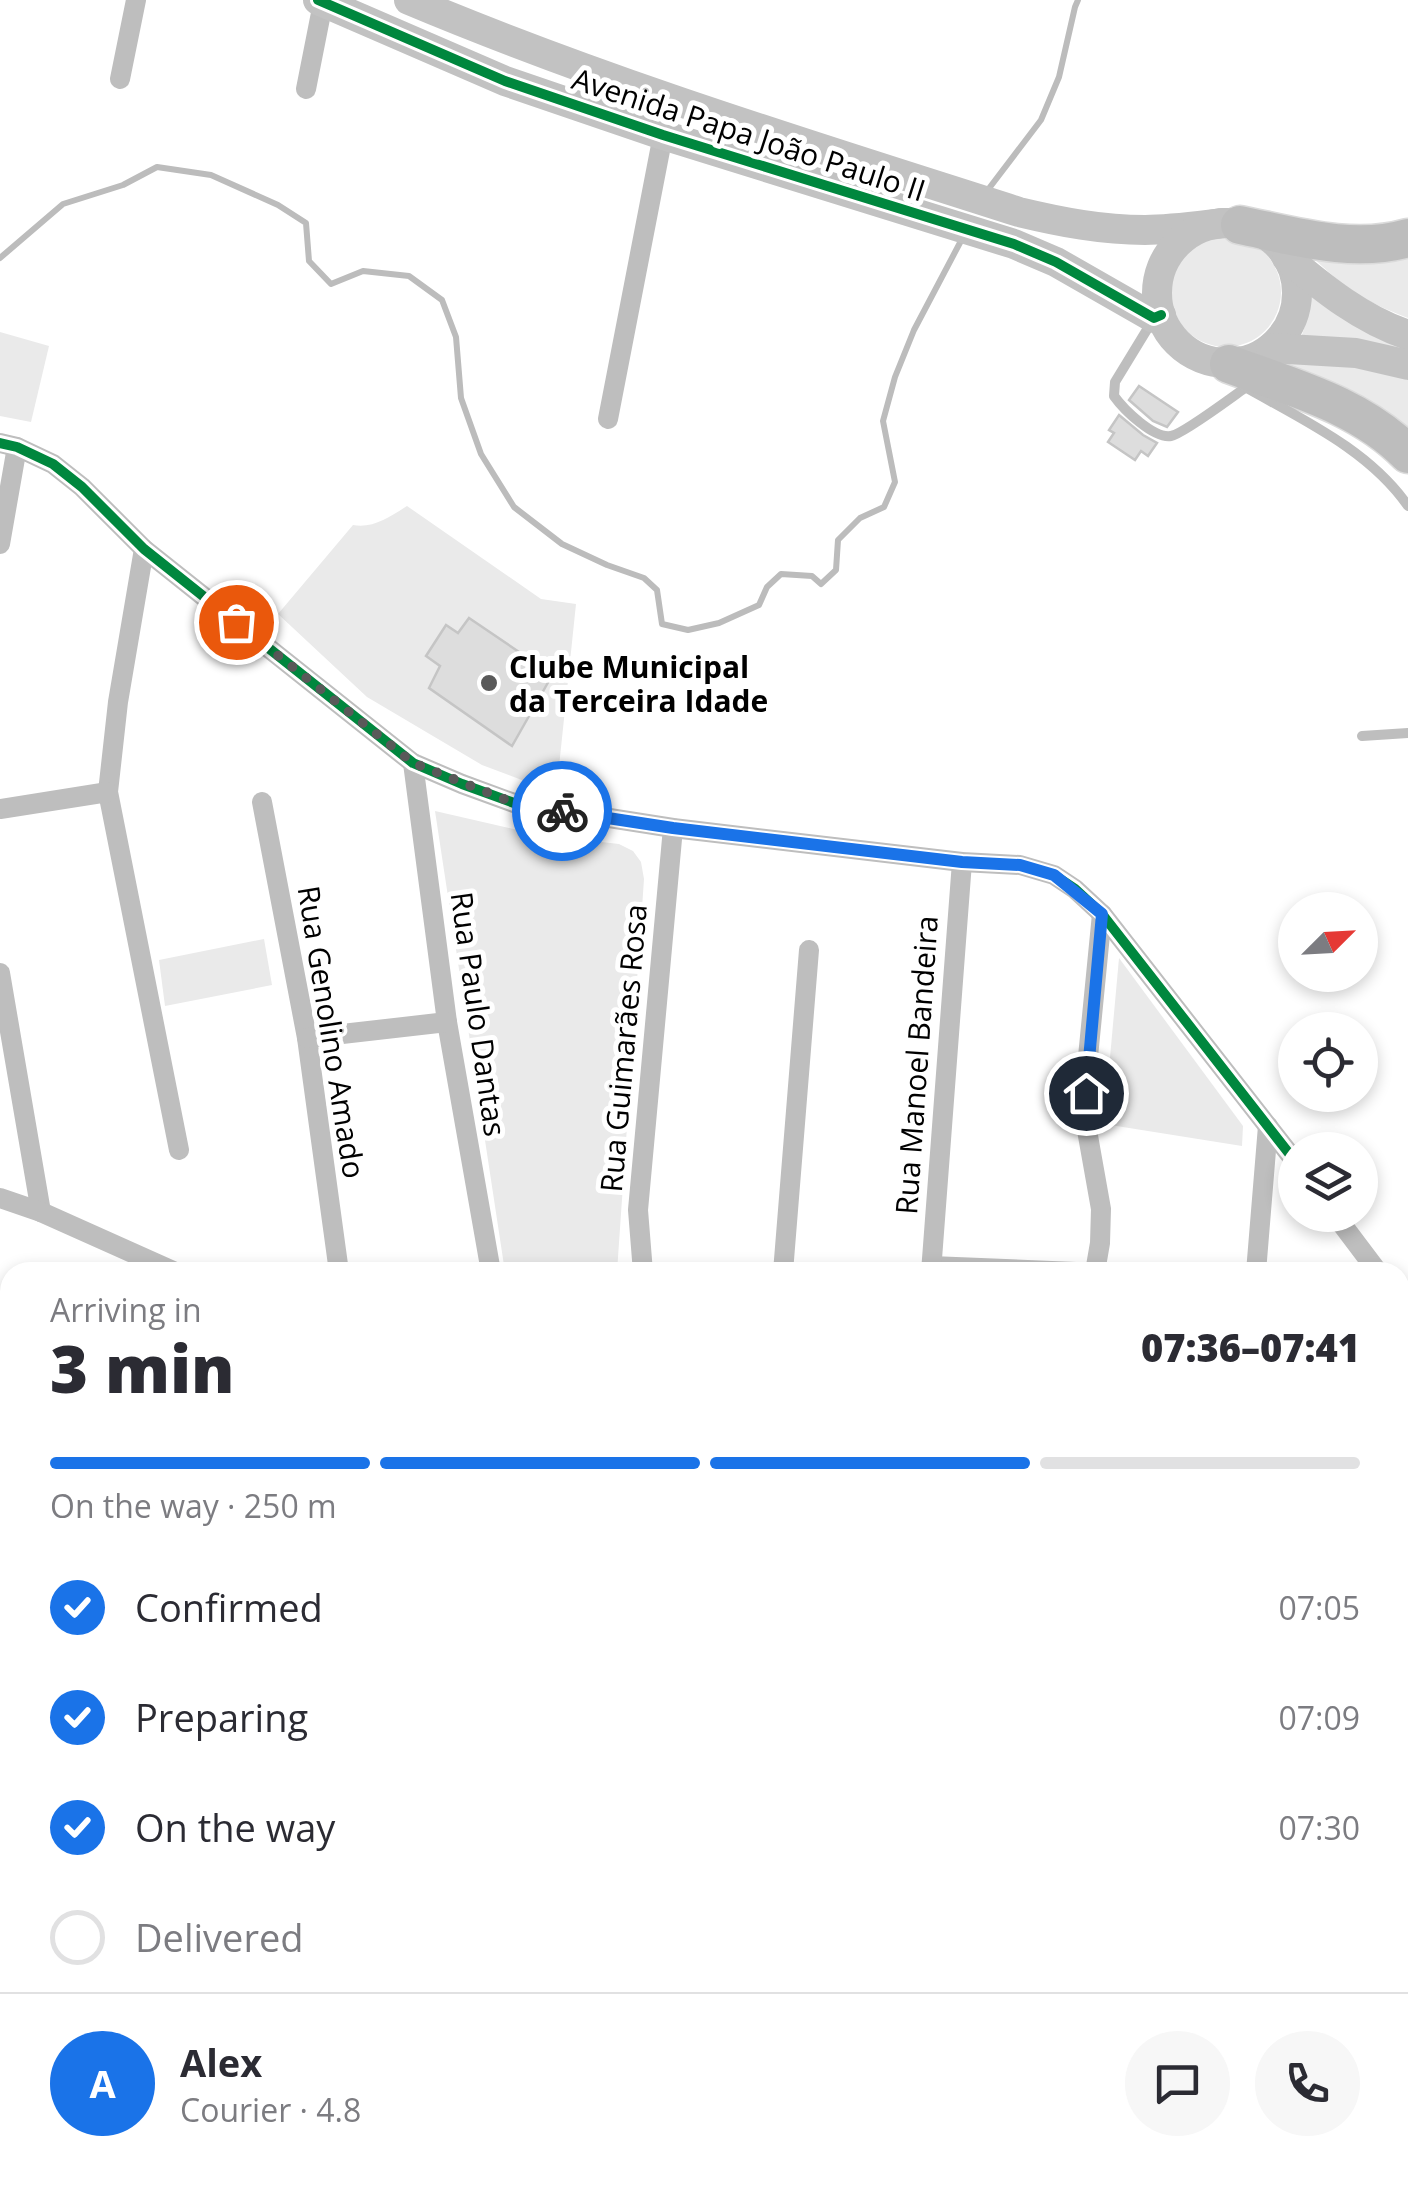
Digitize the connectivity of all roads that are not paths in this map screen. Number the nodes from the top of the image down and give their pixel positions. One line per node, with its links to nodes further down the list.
1 (136, 0): 4 (street)
2 (409, 0): 7 (street, Avenida Papa João Paulo II)
3 (320, 2): 5 (street); 6 (street, Avenida Papa João Paulo II)
4 (120, 79)
5 (306, 89)
6 (663, 135): 10 (street, Avenida Papa João Paulo II); 15 (street)
7 (1232, 224): 8 (highway); 9 (street); 10 (street)
8 (1408, 238)
9 (1287, 258): 11 (street); 12 (street)
10 (1157, 316): 14 (street); 14 (lane)
11 (1408, 335)
12 (1271, 348): 13 (street); 14 (street)
13 (1408, 365)
14 (1227, 371): 17 (highway); 18 (lane)
15 (608, 419)
16 (8, 445): 19 (street); 20 (street)
17 (1408, 454)
18 (1408, 506)
19 (0, 544)
20 (144, 548): 23 (street); 24 (street)
21 (1408, 732): 22 (lane)
22 (1362, 736)
23 (413, 763): 27 (street); 32 (street, Rua Paulo Dantas)
24 (108, 792): 26 (street); 36 (street)
25 (262, 802): 33 (street, Rua Genolino Amado)
26 (0, 809)
27 (673, 828): 28 (street); 43 (street, Rua Guimarães Rosa)
28 (962, 862): 29 (street); 45 (street, Rua Manoel Bandeira)
29 (1102, 914): 34 (street); 46 (street)
30 (809, 950): 44 (street)
31 (0, 973): 38 (street)
32 (447, 1022): 33 (street); 42 (street, Rua Paulo Dantas)
33 (307, 1038): 41 (street, Rua Genolino Amado)
34 (1268, 1126): 35 (street); 47 (street)
35 (1278, 1139)
36 (179, 1150)
37 (0, 1198): 38 (street)
38 (41, 1212): 40 (street)
39 (1348, 1232): 48 (street)
40 (153, 1262)
41 (338, 1262)
42 (489, 1262)
43 (642, 1262)
44 (785, 1262)
45 (932, 1262)
46 (1097, 1262)
47 (1257, 1262)
48 (1370, 1262)
49 (0, 1832): 50 (street)
50 (0, 1850)

